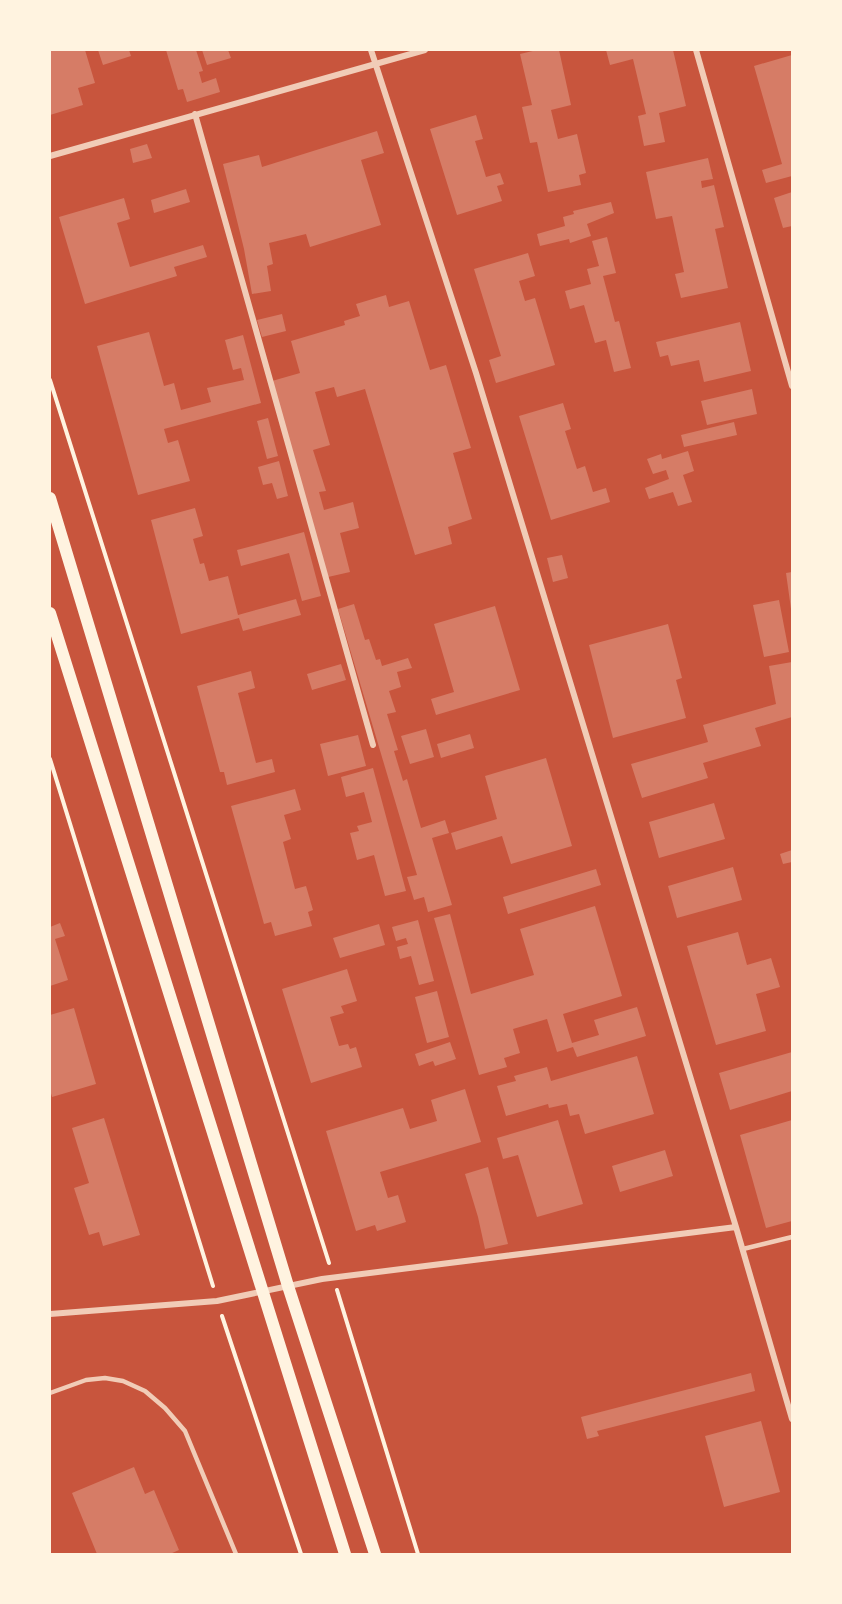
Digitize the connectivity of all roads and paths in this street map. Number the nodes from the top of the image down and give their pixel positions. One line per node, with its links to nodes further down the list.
1 (371, 50): 4 (street)
2 (425, 50): 4 (street)
3 (696, 50): 8 (street)
4 (375, 63): 5 (street); 13 (street)
5 (195, 114): 6 (street); 11 (street)
6 (50, 156)
7 (50, 380): 16 (path)
8 (792, 386)
9 (50, 498): 17 (main road)
10 (50, 613): 18 (main road)
11 (373, 745)
12 (50, 759): 19 (path)
13 (736, 1227): 15 (street); 16 (street)
14 (792, 1237): 15 (lane)
15 (743, 1249): 22 (street)
16 (334, 1278): 17 (street); 27 (path)
17 (288, 1286): 18 (street); 26 (main road)
18 (261, 1292): 19 (street); 25 (main road)
19 (217, 1300): 20 (street); 24 (path)
20 (50, 1314)
21 (50, 1393): 23 (lane)
22 (792, 1419)
23 (236, 1554)
24 (301, 1554)
25 (345, 1554)
26 (375, 1554)
27 (418, 1554)

